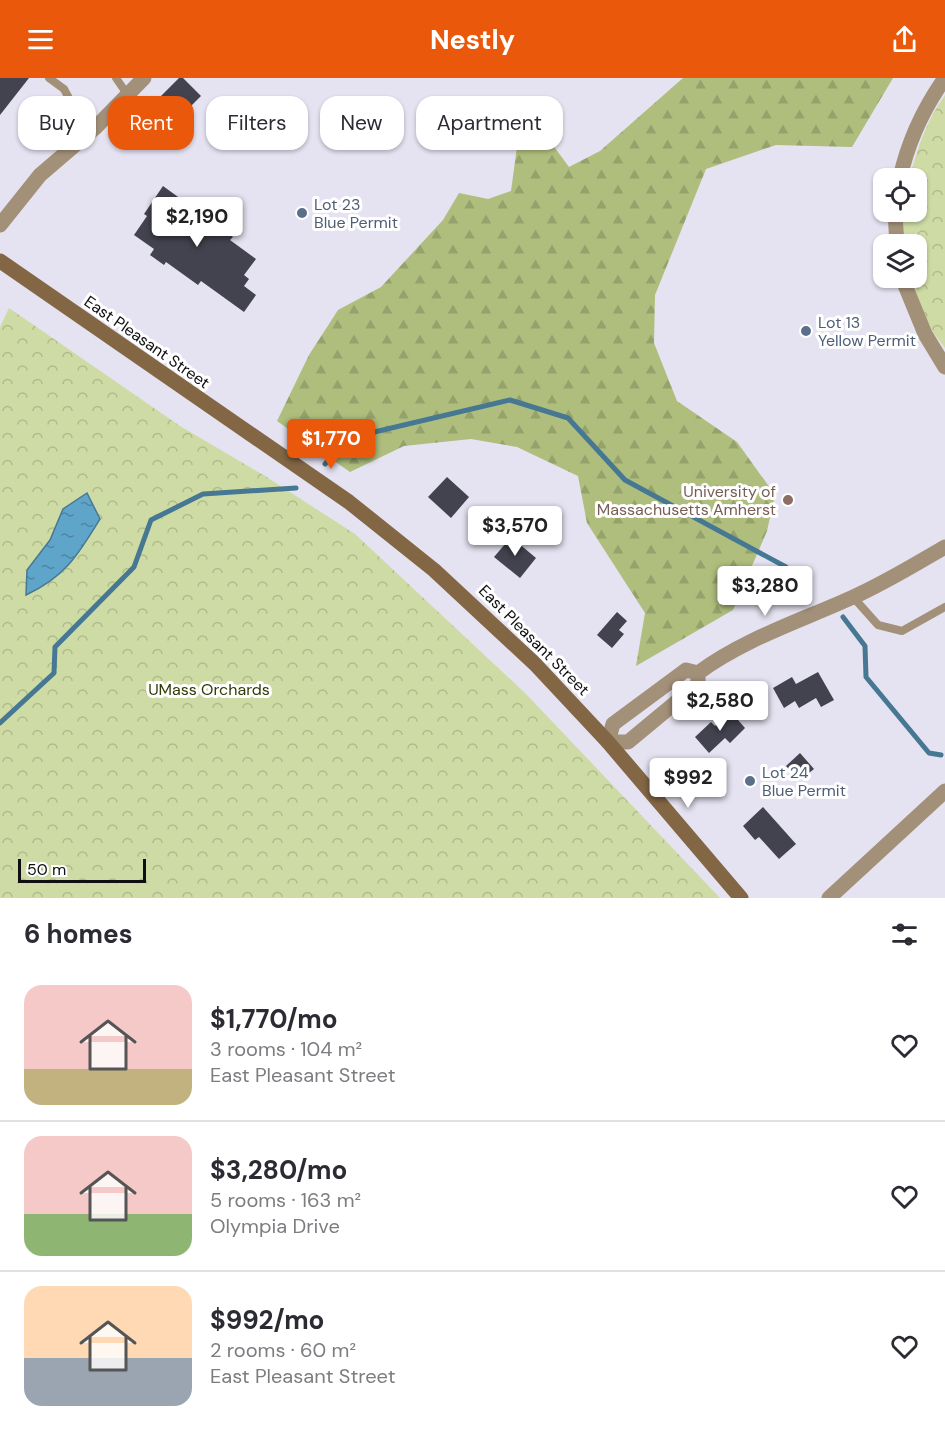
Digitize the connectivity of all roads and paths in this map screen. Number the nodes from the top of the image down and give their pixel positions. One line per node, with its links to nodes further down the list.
1 (49, 78): 6 (lane)
2 (116, 78): 5 (lane)
3 (144, 78): 5 (street)
4 (945, 78): 9 (street)
5 (127, 94): 7 (street)
6 (68, 96)
7 (96, 126)
8 (69, 150): 10 (street)
9 (903, 168)
10 (0, 225)
11 (0, 261): 18 (main road, East Pleasant Street)
12 (906, 288): 13 (street)
13 (945, 367)
14 (945, 547): 15 (street)
15 (853, 597): 16 (lane); 17 (street)
16 (945, 607)
17 (698, 673): 18 (street); 18 (street)
18 (608, 742): 20 (main road, East Pleasant Street)
19 (945, 791): 21 (street)
20 (741, 898)
21 (829, 898)

